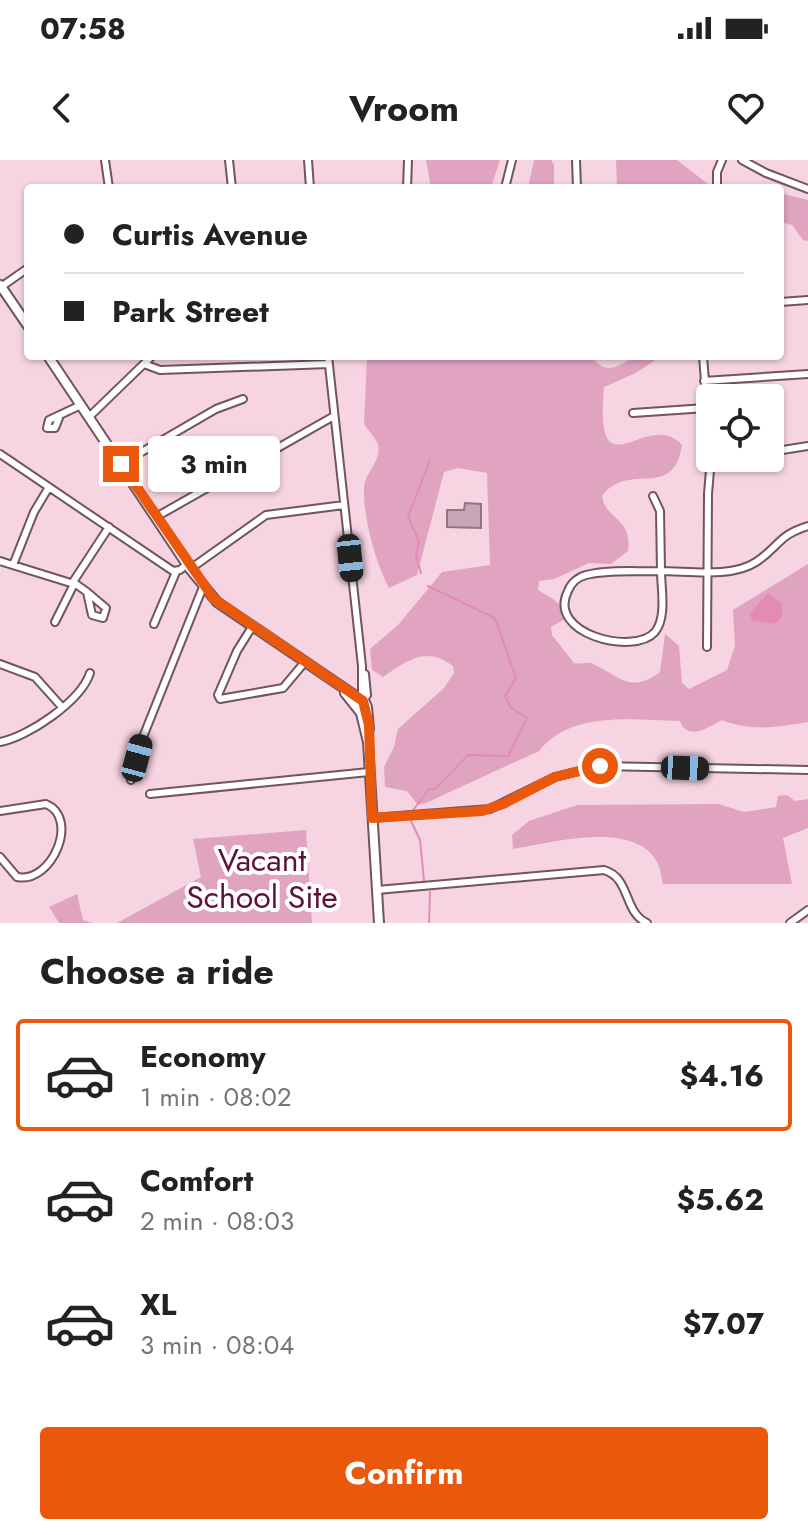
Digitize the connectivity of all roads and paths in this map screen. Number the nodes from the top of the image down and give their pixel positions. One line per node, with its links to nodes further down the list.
1 (105, 160): 9 (street)
2 (229, 160): 10 (street)
3 (308, 160): 11 (street)
4 (408, 160): 12 (street)
5 (512, 160): 13 (street)
6 (576, 160): 14 (street)
7 (722, 160): 15 (street)
8 (742, 160): 16 (street)
9 (108, 184)
10 (232, 184)
11 (310, 184)
12 (407, 184)
13 (506, 184)
14 (577, 184)
15 (717, 184)
16 (808, 189)
17 (24, 271): 18 (street)
18 (1, 286): 21 (main road)
19 (808, 300): 20 (street)
20 (784, 302)
21 (24, 320)
22 (51, 360): 31 (main road)
23 (148, 360): 26 (street)
24 (329, 360): 26 (street); 34 (street)
25 (703, 360): 28 (street)
26 (144, 364): 35 (street)
27 (808, 374): 28 (street)
28 (704, 381): 29 (street)
29 (704, 384)
30 (243, 399): 40 (street)
31 (81, 405): 35 (main road); 36 (street)
32 (696, 409): 33 (street)
33 (633, 413)
34 (334, 416): 44 (street); 45 (street)
35 (89, 417): 40 (main road)
36 (59, 418)
37 (808, 446): 38 (street)
38 (784, 450)
39 (0, 454): 42 (street)
40 (121, 464): 45 (main road)
41 (711, 472): 51 (street)
42 (49, 487): 47 (street); 49 (street)
43 (653, 496): 52 (street)
44 (344, 505): 50 (street); 63 (street)
45 (156, 517): 50 (main road)
46 (808, 526): 51 (street)
47 (109, 527): 53 (street); 54 (street)
48 (0, 561): 49 (street)
49 (13, 565): 54 (street)
50 (188, 566): 53 (street); 55 (main road)
51 (708, 570): 52 (street); 60 (street)
52 (661, 571): 52 (street)
53 (176, 572): 58 (street)
54 (74, 584): 56 (street); 57 (street)
55 (203, 587): 59 (main road); 71 (street)
56 (87, 592)
57 (55, 622)
58 (154, 624)
59 (252, 627): 61 (main road); 61 (street)
60 (707, 647)
61 (304, 663): 65 (main road)
62 (0, 664): 67 (street)
63 (362, 666): 66 (street); 66 (street)
64 (90, 673): 67 (street)
65 (326, 677): 66 (main road); 66 (main road)
66 (358, 697): 70 (main road)
67 (61, 706): 68 (street)
68 (0, 742)
69 (808, 770): 74 (street)
70 (369, 772): 72 (street); 74 (main road)
71 (131, 780)
72 (150, 794)
73 (0, 811): 75 (street)
74 (372, 818): 76 (main road)
75 (0, 857)
76 (377, 890): 78 (main road); 79 (street)
77 (808, 910): 80 (street)
78 (379, 923)
79 (647, 923)
80 (790, 923)

